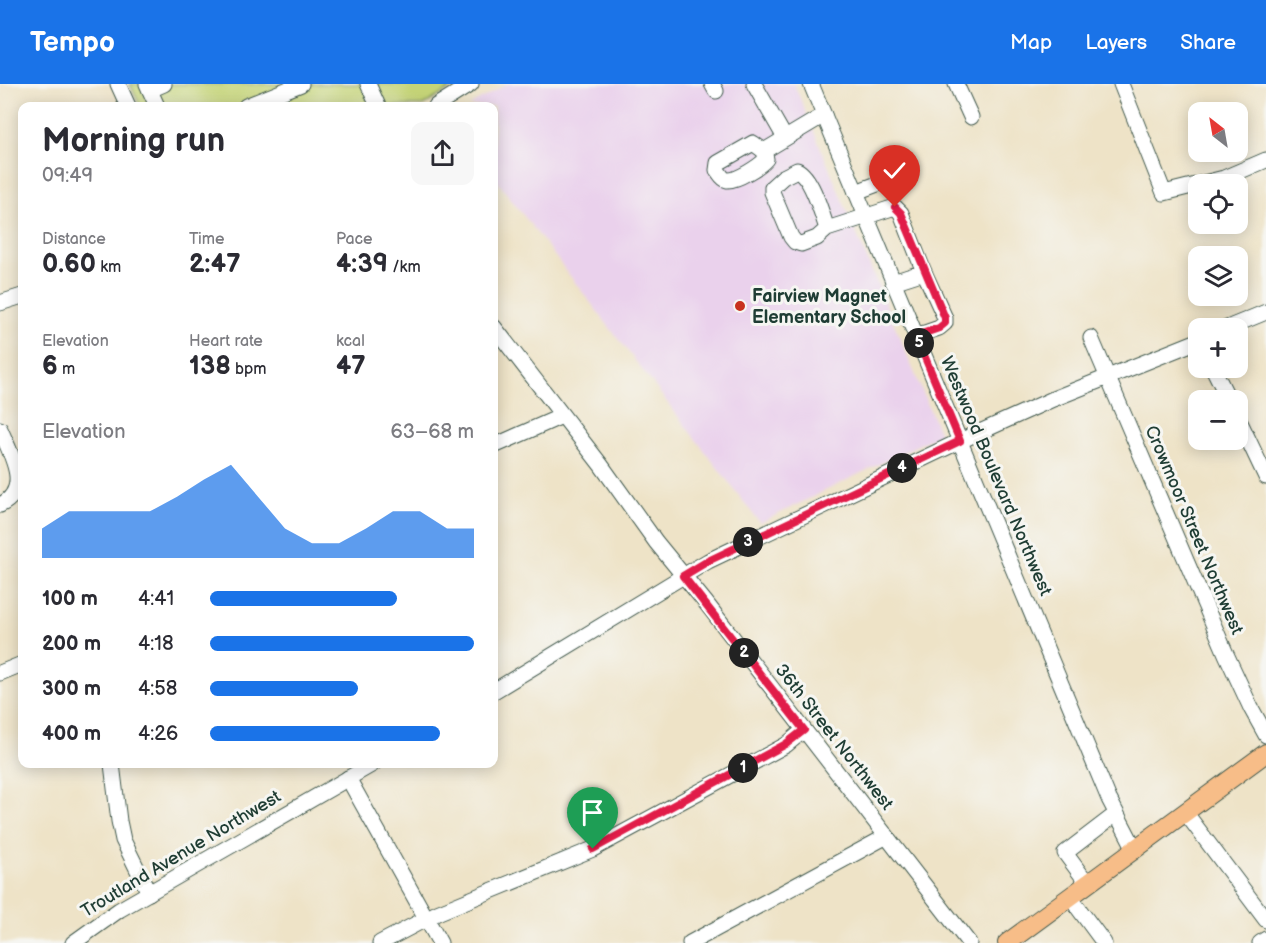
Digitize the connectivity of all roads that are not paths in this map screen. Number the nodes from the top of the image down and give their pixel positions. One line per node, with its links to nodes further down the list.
1 (118, 84): 10 (street)
2 (301, 84): 12 (street)
3 (471, 84): 14 (street)
4 (754, 84): 17 (street)
5 (811, 84): 15 (street, Westwood Boulevard Northwest)
6 (956, 84): 16 (street)
7 (1121, 84): 19 (street)
8 (154, 86): 11 (street)
9 (373, 86): 13 (street)
10 (126, 102)
11 (156, 102)
12 (256, 102)
13 (377, 102)
14 (442, 102)
15 (824, 115): 17 (street); 21 (street, Westwood Boulevard Northwest)
16 (971, 117)
17 (785, 138): 18 (street)
18 (764, 151)
19 (1266, 160)
20 (896, 177): 21 (street)
21 (855, 192): 22 (street, Westwood Boulevard Northwest)
22 (866, 216): 23 (street); 24 (street); 25 (street, Westwood Boulevard Northwest)
23 (827, 230): 23 (street)
24 (924, 272): 25 (street); 31 (street)
25 (893, 282): 31 (street, Westwood Boulevard Northwest)
26 (18, 298): 27 (street)
27 (0, 303)
28 (1266, 312): 29 (street)
29 (1248, 319)
30 (498, 332): 35 (street, 36th Street Northwest)
31 (916, 336): 38 (street, Westwood Boulevard Northwest)
32 (1091, 338): 34 (street, Crowmoor Street Northwest)
33 (1188, 345): 34 (street)
34 (1108, 376): 38 (street); 47 (street, Crowmoor Street Northwest)
35 (562, 416): 39 (street); 42 (street, 36th Street Northwest)
36 (0, 429): 41 (street)
37 (1248, 439): 40 (street)
38 (960, 441): 42 (street); 53 (street, Westwood Boulevard Northwest)
39 (498, 444)
40 (1266, 477)
41 (2, 504)
42 (683, 576): 45 (street); 46 (street, 36th Street Northwest)
43 (18, 666): 44 (street)
44 (0, 673)
45 (498, 689)
46 (804, 730): 54 (street, 36th Street Northwest); 59 (street)
47 (1266, 735)
48 (1266, 753): 52 (main road)
49 (112, 768): 57 (street)
50 (366, 768): 51 (street, Troutland Avenue Northwest)
51 (348, 778): 57 (street, Troutland Avenue Northwest); 59 (street)
52 (1185, 813): 55 (main road); 60 (street)
53 (1116, 814): 55 (street, Westwood Boulevard Northwest); 56 (street)
54 (887, 837): 62 (street, 36th Street Northwest); 66 (street)
55 (1135, 849): 56 (main road)
56 (1088, 884): 58 (main road)
57 (149, 892): 63 (street, Troutland Avenue Northwest)
58 (1070, 897): 67 (main road); 68 (street)
59 (427, 918): 64 (street); 65 (street)
60 (1266, 920)
61 (1266, 939): 69 (street)
62 (961, 940)
63 (73, 943)
64 (380, 943)
65 (440, 943)
66 (690, 943)
67 (1007, 943)
68 (1104, 943)
69 (1260, 943)

